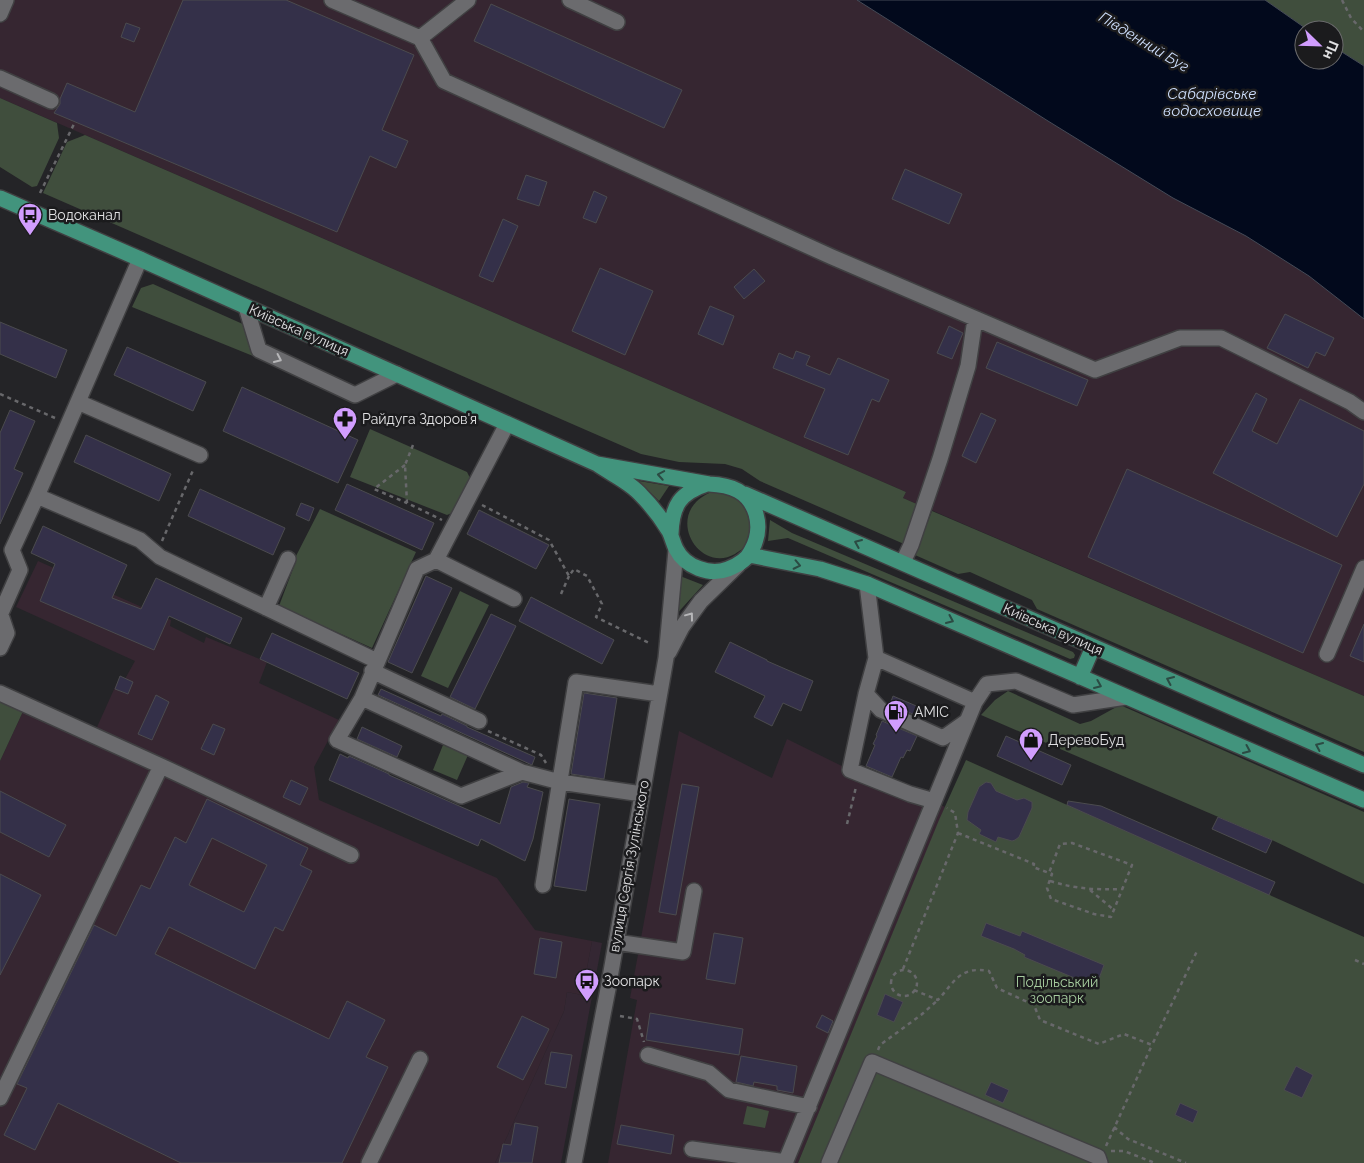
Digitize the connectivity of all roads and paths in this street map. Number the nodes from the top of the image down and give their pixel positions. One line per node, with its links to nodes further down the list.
1 (6, 0): 6 (street)
2 (332, 0): 9 (street)
3 (468, 0): 9 (street)
4 (571, 0): 7 (street)
5 (1342, 0): 8 (path)
6 (0, 14)
7 (617, 22)
8 (1364, 32)
9 (420, 38): 17 (street)
10 (0, 78): 11 (street)
11 (50, 101)
12 (75, 122): 13 (path)
13 (40, 193)
14 (0, 198): 15 (main road, Київська вулиця)
15 (140, 259): 16 (main road, Київська вулиця); 20 (street)
16 (246, 306): 18 (main road, Київська вулиця); 18 (street, one-way to 18)
17 (975, 319): 21 (street); 40 (street)
18 (397, 374): 23 (main road, Київська вулиця)
19 (0, 394): 22 (path)
20 (78, 402): 22 (street); 25 (street)
21 (1364, 412)
22 (68, 424): 30 (street)
23 (507, 424): 26 (main road, Київська вулиця); 31 (street)
24 (413, 445): 27 (path)
25 (200, 455): 36 (path)
26 (597, 464): 28 (main road, one-way to 26); 34 (main road)
27 (405, 465): 32 (path); 32 (path)
28 (709, 484): 29 (main road); 34 (main road)
29 (743, 493): 37 (main road); 40 (main road, Київська вулиця, one-way to 29)
30 (37, 496): 36 (street); 48 (street)
31 (468, 498): 33 (street); 43 (path)
32 (407, 503): 33 (path)
33 (454, 526): 39 (street)
34 (671, 534): 35 (main road)
35 (676, 550): 41 (main road); 53 (street)
36 (156, 554): 47 (street)
37 (749, 555): 41 (main road); 44 (main road, one-way to 44)
38 (288, 559): 47 (street)
39 (436, 560): 46 (street); 55 (street)
40 (903, 562): 50 (main road, Київська вулиця)
41 (738, 565): 53 (street, one-way to 41)
42 (1364, 568): 52 (street)
43 (569, 576): 45 (path); 49 (path)
44 (866, 584): 54 (street); 56 (main road, one-way to 56)
45 (561, 594)
46 (514, 600)
47 (266, 608): 55 (street)
48 (1, 612): 51 (street)
49 (651, 644)
50 (1093, 646): 56 (main road); 65 (main road, Київська вулиця, one-way to 50)
51 (0, 648)
52 (1327, 654)
53 (666, 658): 58 (street, вулиця Сергія Зулінського)
54 (876, 658): 59 (street); 62 (street)
55 (374, 666): 61 (street); 63 (street)
56 (1080, 677): 60 (main road, one-way to 60)
57 (0, 693): 66 (street)
58 (659, 694): 69 (street); 70 (street, вулиця Сергія Зулінського)
59 (866, 694): 64 (street); 68 (street)
60 (1126, 697): 62 (street); 71 (main road, one-way to 71)
61 (362, 698): 67 (street); 67 (street)
62 (975, 702): 64 (street)
63 (479, 721): 69 (path)
64 (967, 721): 72 (street)
65 (1364, 765)
66 (162, 766): 75 (street); 95 (street)
67 (522, 772): 69 (street)
68 (859, 774): 72 (street); 73 (path)
69 (560, 782): 70 (street); 78 (street)
70 (642, 794): 83 (street, вулиця Сергія Зулінського)
71 (1364, 800)
72 (934, 801): 74 (path); 96 (street)
73 (847, 824)
74 (958, 833): 76 (path); 87 (path)
75 (351, 855)
76 (1048, 873): 77 (path); 79 (path)
77 (1050, 881): 80 (path); 82 (path)
78 (543, 885)
79 (1122, 888): 80 (path); 82 (path)
80 (1090, 890): 82 (path)
81 (694, 891): 83 (street)
82 (1114, 910)
83 (616, 942): 102 (street, вулиця Сергія Зулінського)
84 (1198, 949): 91 (path)
85 (1354, 960): 86 (path)
86 (1364, 964)
87 (903, 969): 88 (path); 88 (path)
88 (914, 990): 89 (path)
89 (938, 1000): 91 (path); 94 (path)
90 (620, 1016): 92 (path)
91 (1152, 1045): 97 (path)
92 (648, 1056): 96 (street)
93 (420, 1059): 101 (street)
94 (872, 1062): 99 (street); 103 (street)
95 (0, 1098)
96 (809, 1107): 100 (street)
97 (1114, 1127): 99 (path); 105 (path)
98 (692, 1149): 100 (street)
99 (1100, 1157): 104 (path)
100 (786, 1162)
101 (370, 1163)
102 (574, 1163)
103 (829, 1163)
104 (1155, 1163)
105 (1186, 1163)

